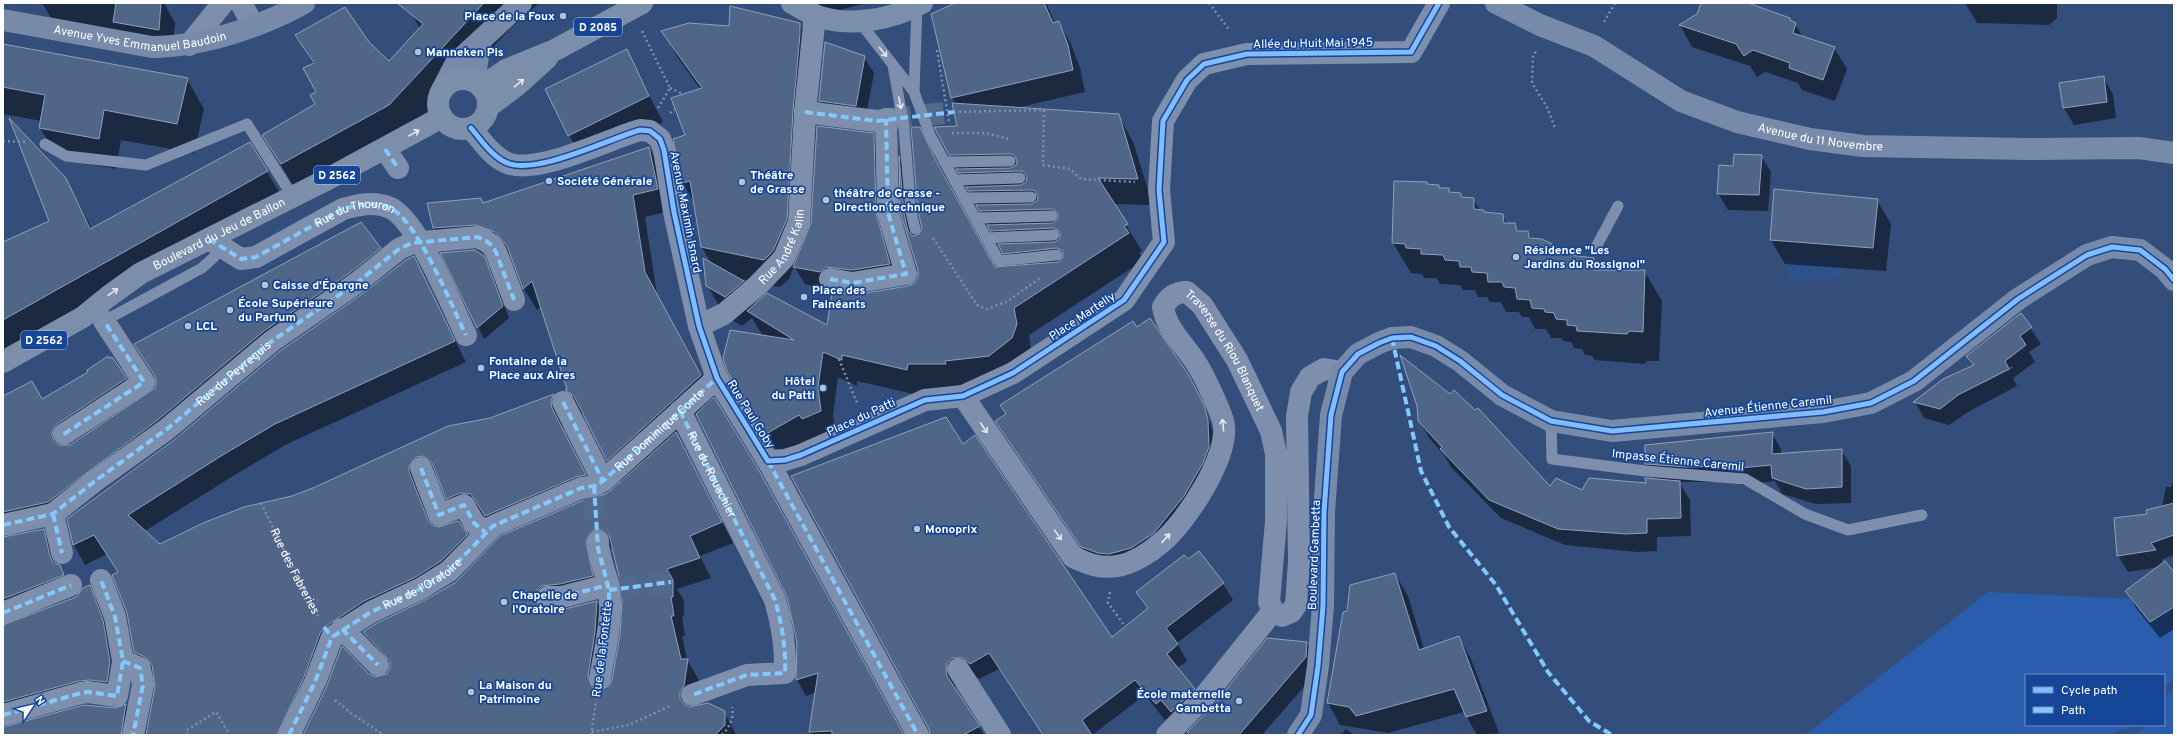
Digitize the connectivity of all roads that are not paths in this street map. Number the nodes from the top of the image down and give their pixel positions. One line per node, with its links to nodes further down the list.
1 (223, 3): 15 (street)
2 (241, 3): 13 (street)
3 (302, 3): 13 (street, Avenue Yves Emmanuel Baudoin)
4 (521, 3): 14 (street)
5 (642, 3): 16 (main road, D 2085)
6 (792, 3): 10 (main road)
7 (1439, 3): 33 (street, Allée du Huit Mai 1945)
8 (1496, 3): 27 (street, Avenue du 11 Novembre)
9 (920, 5): 12 (main road); 20 (lane)
10 (815, 15): 12 (main road); 22 (street, Rue André Kalin)
11 (3, 20): 15 (street, Avenue Yves Emmanuel Baudoin)
12 (859, 21): 17 (lane, one-way to 17)
13 (253, 26): 15 (street, Avenue Yves Emmanuel Baudoin)
14 (480, 44): 18 (street); 19 (street)
15 (189, 45)
16 (555, 50): 18 (main road, D 2085); 21 (main road, D 2085, one-way to 16)
17 (893, 65): 20 (lane); 40 (lane, one-way to 40)
18 (477, 84): 19 (main road); 21 (main road)
19 (442, 90): 23 (main road)
20 (914, 92): 29 (lane)
21 (488, 107): 24 (main road)
22 (806, 112): 47 (street); 52 (street, Rue André Kalin)
23 (442, 117): 24 (main road); 26 (main road, Boulevard du Jeu de Ballon / D 2562, one-way to 23)
24 (471, 128): 52 (street, Avenue Maximin Isnard)
25 (45, 144): 34 (lane)
26 (385, 149): 30 (street); 34 (main road, Boulevard du Jeu de Ballon / D 2562)
27 (2174, 153)
28 (1010, 161): 29 (lane)
29 (944, 162): 32 (lane)
30 (398, 168)
31 (1020, 178): 32 (lane)
32 (954, 180): 36 (lane)
33 (1159, 190): 57 (street, Place Martelly)
34 (293, 197): 44 (main road, Boulevard du Jeu de Ballon / D 2562)
35 (1032, 197): 36 (lane)
36 (964, 198): 39 (lane)
37 (1618, 206): 45 (lane)
38 (1052, 216): 39 (lane)
39 (975, 218): 42 (lane)
40 (915, 229)
41 (1054, 235): 42 (lane)
42 (986, 238): 46 (lane)
43 (420, 242): 44 (street, Rue du Thouron); 49 (street, Rue du Peyreguis); 53 (street, Rue du Thouron); 65 (street, Rue du Peyreguis)
44 (216, 244): 50 (main road, Boulevard du Jeu de Ballon / D 2562, one-way to 44); 51 (lane)
45 (1595, 249)
46 (1058, 255)
47 (830, 279)
48 (2174, 280): 60 (street, Avenue Étienne Caremil)
49 (514, 300)
50 (83, 317): 51 (lane); 54 (main road, Boulevard du Jeu de Ballon / D 2562)
51 (104, 321): 61 (street)
52 (699, 326): 56 (street, Avenue Maximin Isnard)
53 (466, 335)
54 (3, 362)
55 (1342, 372): 60 (street, Avenue Étienne Caremil); 75 (street); 89 (street, Boulevard Gambetta)
56 (717, 378): 59 (street, Rue Dominique Conte); 62 (street, Rue Paul Goby)
57 (963, 396): 62 (street, Place du Patti); 75 (street, Traverse du Riou Blanquet, one-way to 75)
58 (563, 402): 64 (street)
59 (680, 411): 64 (street, Rue Dominique Conte); 82 (street, Rue du Rouachier)
60 (1551, 421): 66 (lane, Impasse Étienne Caremil)
61 (64, 434)
62 (768, 460): 86 (street, Rue Paul Goby)
63 (421, 468): 68 (street)
64 (597, 488): 68 (street, Rue de l'Oratoire)
65 (53, 514): 67 (street); 70 (street)
66 (1922, 515)
67 (3, 525)
68 (485, 532): 77 (street, Rue de l'Oratoire)
69 (598, 540): 73 (street, Rue de la Fontette)
70 (62, 553)
71 (101, 580): 78 (street)
72 (72, 585): 76 (street)
73 (611, 588): 74 (street); 81 (street, Rue de la Fontette)
74 (547, 597)
75 (1273, 611): 88 (street)
76 (3, 612)
77 (333, 631): 79 (street); 85 (street)
78 (123, 661): 83 (street); 84 (street)
79 (378, 665)
80 (958, 669): 87 (street)
81 (600, 678)
82 (692, 695)
83 (6, 714)
84 (133, 735)
85 (289, 735)
86 (918, 735)
87 (1000, 735)
88 (1167, 735)
89 (1298, 735)

